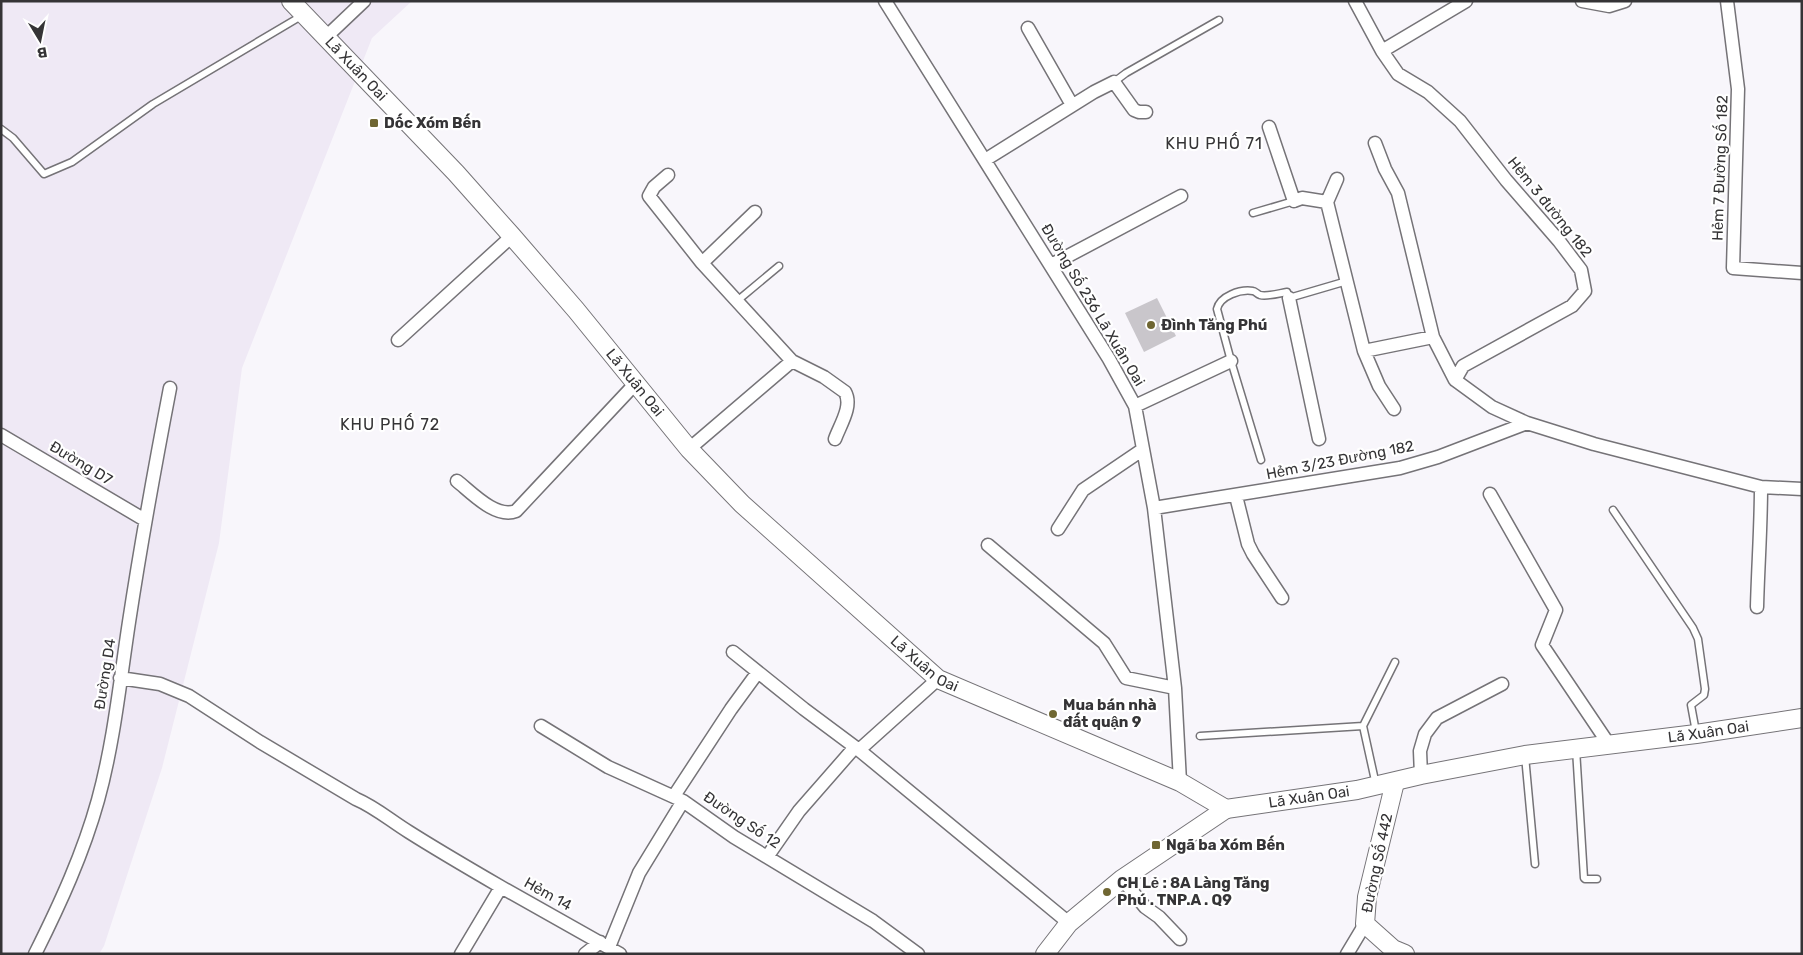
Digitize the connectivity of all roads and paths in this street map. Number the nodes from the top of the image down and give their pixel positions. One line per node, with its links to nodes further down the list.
1 (291, 1): 9 (main road, Lã Xuân Oai)
2 (364, 1): 12 (street)
3 (885, 1): 20 (street, Đường Số 236 Lã Xuân Oai)
4 (1356, 1): 13 (street, Hẻm 3 đường 182)
5 (1466, 1): 13 (street)
6 (1582, 1): 7 (street)
7 (1626, 1)
8 (1727, 1): 32 (street, Hẻm 7 Đường Số 182)
9 (304, 14): 12 (main road, Lã Xuân Oai); 18 (lane)
10 (1219, 20): 14 (lane)
11 (1028, 28): 15 (street)
12 (326, 37): 28 (main road, Lã Xuân Oai)
13 (1382, 51): 41 (street, Hẻm 3 đường 182)
14 (1114, 82): 15 (street); 16 (street)
15 (1072, 106): 20 (street)
16 (1146, 112)
17 (1268, 127): 24 (street)
18 (1, 129)
19 (1375, 143): 36 (street)
20 (985, 160): 30 (street, Đường Số 236 Lã Xuân Oai)
21 (668, 175): 29 (street)
22 (1337, 179): 25 (street)
23 (1181, 196): 30 (street)
24 (1294, 201): 25 (street); 27 (lane)
25 (1327, 202): 33 (street)
26 (755, 212): 29 (street)
27 (1253, 213)
28 (512, 236): 37 (street); 42 (main road, Lã Xuân Oai)
29 (702, 264): 35 (street)
30 (1051, 265): 44 (street, Đường Số 236 Lã Xuân Oai)
31 (779, 266): 35 (lane)
32 (1802, 273)
33 (1347, 281): 34 (lane); 38 (street)
34 (1289, 298): 40 (lane); 48 (street)
35 (737, 301): 39 (street)
36 (1433, 337): 38 (street); 41 (street)
37 (398, 340)
38 (1364, 351): 45 (street)
39 (792, 361): 49 (street); 50 (street)
40 (1231, 361): 44 (street); 52 (lane)
41 (1456, 380): 46 (street)
42 (635, 384): 50 (main road, Lã Xuân Oai); 53 (street)
43 (170, 388): 60 (street, Đường D4)
44 (1135, 406): 51 (street, Đường Số 236 Lã Xuân Oai)
45 (1394, 409)
46 (1527, 423): 54 (street); 57 (street, Hẻm 3/23 Đường 182)
47 (1, 435): 60 (street, Đường D7)
48 (1319, 438)
49 (835, 439)
50 (688, 449): 69 (main road, Lã Xuân Oai)
51 (1142, 450): 58 (street, Đường Số 236 Lã Xuân Oai); 61 (street)
52 (1261, 460)
53 (457, 481)
54 (1761, 487): 55 (street); 64 (street)
55 (1802, 489)
56 (1490, 494): 77 (street)
57 (1236, 496): 58 (street, Hẻm 3/23 Đường 182); 63 (street)
58 (1154, 508): 71 (street, Đường Số 236 Lã Xuân Oai)
59 (1613, 510): 75 (lane)
60 (145, 520): 68 (street, Đường D4)
61 (1058, 529)
62 (988, 545): 71 (street)
63 (1282, 598)
64 (1757, 607)
65 (733, 652): 67 (street)
66 (1395, 662): 74 (lane)
67 (758, 672): 78 (street); 85 (street)
68 (120, 678): 91 (street); 97 (street, Đường D4)
69 (938, 679): 78 (street); 82 (main road, Lã Xuân Oai)
70 (1502, 684): 81 (street)
71 (1175, 688): 82 (street, Đường Số 236 Lã Xuân Oai)
72 (1802, 718): 75 (main road, Lã Xuân Oai)
73 (541, 726): 85 (street, Đường Số 12)
74 (1363, 726): 76 (lane); 84 (lane)
75 (1696, 734): 77 (main road, Lã Xuân Oai)
76 (1200, 736)
77 (1608, 743): 79 (main road, Lã Xuân Oai)
78 (857, 748): 87 (street); 92 (street)
79 (1576, 748): 80 (main road, Lã Xuân Oai); 90 (lane)
80 (1525, 755): 81 (main road, Lã Xuân Oai); 88 (lane)
81 (1421, 775): 83 (main road, Lã Xuân Oai)
82 (1180, 782): 86 (main road, Lã Xuân Oai)
83 (1395, 782): 84 (main road, Lã Xuân Oai); 93 (main road, Đường Số 442)
84 (1376, 785): 86 (main road, Lã Xuân Oai)
85 (679, 799): 87 (street, Đường Số 12); 95 (street)
86 (1226, 809): 89 (main road)
87 (768, 857): 101 (street, Đường Số 12)
88 (1536, 864)
89 (1122, 879): 92 (main road); 94 (street)
90 (1597, 879)
91 (501, 887): 95 (street, Hẻm 14); 98 (street, Hẻm 14)
92 (1069, 923): 96 (main road)
93 (1365, 924): 102 (street); 103 (main road, Đường Số 442)
94 (1180, 939)
95 (604, 944): 99 (street); 100 (street, Hẻm 14)
96 (1049, 952)
97 (35, 954)
98 (461, 954)
99 (585, 954)
100 (620, 954)
101 (918, 954)
102 (1346, 954)
103 (1406, 954)

